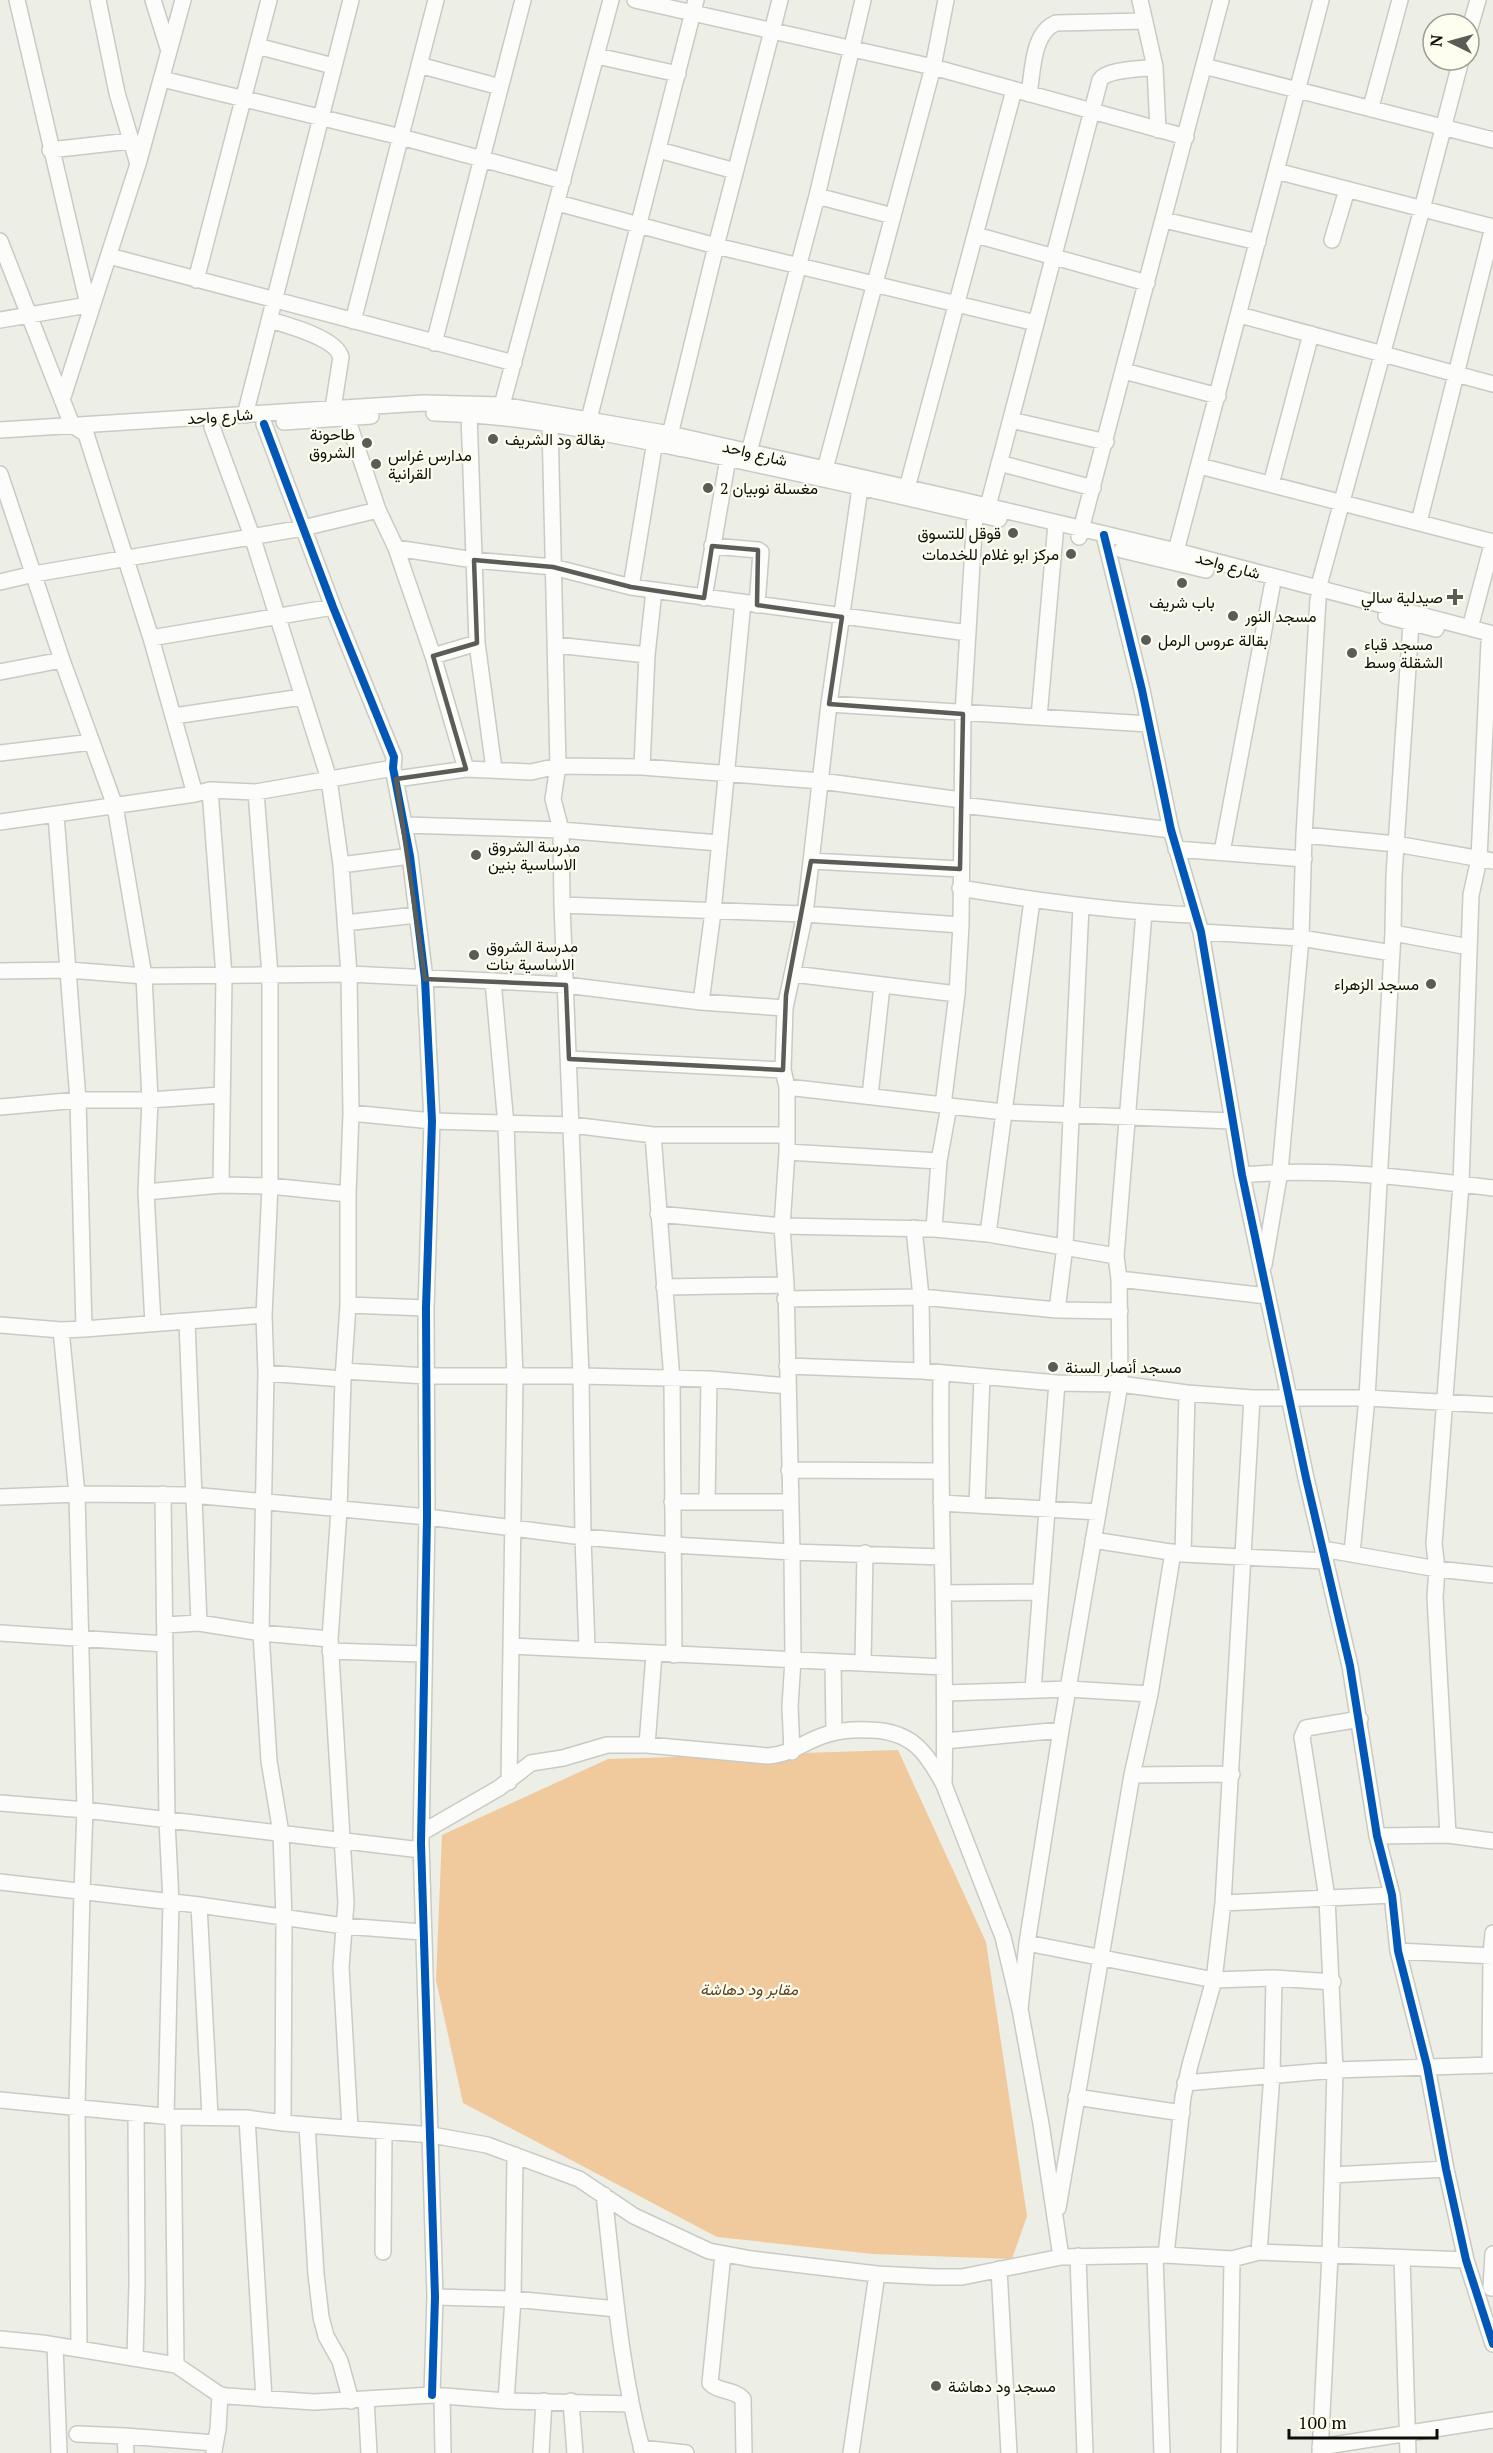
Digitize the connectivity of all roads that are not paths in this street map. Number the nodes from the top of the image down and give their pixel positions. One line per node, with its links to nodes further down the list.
1 (17, 0): 46 (street)
2 (98, 0): 45 (street)
3 (153, 0): 23 (street)
4 (183, 0): 23 (street)
5 (269, 0): 21 (street)
6 (351, 0): 25 (street)
7 (436, 0): 26 (street)
8 (523, 0): 33 (street)
9 (612, 0): 24 (street)
10 (635, 0): 18 (street)
11 (780, 0): 20 (street)
12 (863, 0): 22 (street)
13 (946, 0): 28 (street)
14 (1140, 0): 19 (street)
15 (1221, 0): 27 (street)
16 (1321, 0): 34 (street)
17 (1400, 0): 37 (street)
18 (695, 6): 20 (street); 31 (street)
19 (1145, 21): 29 (street); 35 (street)
20 (771, 31): 22 (street); 50 (street)
21 (257, 46): 25 (street); 36 (street)
22 (853, 50): 28 (street); 54 (street)
23 (169, 51): 32 (street)
24 (597, 56): 31 (street); 52 (street)
25 (333, 66): 39 (street)
26 (419, 66): 33 (street); 42 (street)
27 (1204, 66): 34 (street); 43 (street)
28 (933, 67): 35 (street); 57 (street)
29 (1155, 67): 38 (street); 41 (street)
30 (1458, 72): 40 (street)
31 (678, 74): 47 (street)
32 (162, 79): 36 (street); 49 (street)
33 (500, 87): 48 (street)
34 (1298, 89): 37 (street); 51 (street)
35 (1022, 92): 38 (street); 61 (street)
36 (244, 99): 39 (street); 69 (street)
37 (1371, 107): 40 (street)
38 (1090, 112): 41 (street); 67 (street)
39 (320, 117): 42 (street); 72 (street)
40 (1443, 126): 44 (street); 56 (street)
41 (1158, 130): 43 (street)
42 (401, 137): 48 (street); 79 (street)
43 (1186, 137): 58 (street)
44 (1493, 140)
45 (130, 141): 46 (street); 49 (street)
46 (50, 150): 74 (street)
47 (659, 150): 50 (street); 59 (street)
48 (480, 160): 52 (street); 82 (street)
49 (138, 164): 66 (street)
50 (735, 171): 65 (street)
51 (1276, 171): 53 (street); 64 (street)
52 (563, 181): 55 (street)
53 (1347, 190): 56 (street); 62 (street)
54 (817, 196): 57 (street); 68 (street)
55 (558, 203): 59 (street); 84 (street)
56 (1422, 209): 60 (street); 83 (street)
57 (893, 216): 71 (street)
58 (1164, 220): 64 (street); 70 (street)
59 (640, 225): 65 (street); 95 (street)
60 (1493, 227): 86 (street)
61 (976, 235): 67 (street); 73 (street)
62 (1332, 240)
63 (0, 241): 76 (street)
64 (1258, 242): 75 (street)
65 (716, 246): 68 (street); 104 (street)
66 (109, 256): 69 (street); 74 (street)
67 (1052, 257): 70 (street); 80 (street)
68 (798, 266): 71 (street); 106 (street)
69 (196, 280): 72 (street)
70 (1147, 283): 85 (street)
71 (876, 285): 73 (street); 110 (street)
72 (274, 301): 78 (street); 79 (street)
73 (958, 304): 80 (street); 115 (street)
74 (89, 309): 76 (street); 89 (street)
75 (1240, 315): 81 (street); 88 (street)
76 (30, 316): 77 (street); 89 (street)
77 (0, 320)
78 (270, 320): 91 (street); 94 (street)
79 (353, 321): 82 (street)
80 (1036, 322): 96 (street)
81 (1311, 334): 83 (street); 113 (street)
82 (434, 343): 84 (street)
83 (1383, 353): 86 (street); 117 (street)
84 (514, 363): 90 (street)
85 (1124, 370): 88 (street); 105 (street)
86 (1457, 374): 87 (street); 120 (street)
87 (1493, 384)
88 (1218, 396): 109 (street)
89 (62, 400): 99 (street)
90 (502, 405): 92 (street, شارع واحد); 95 (street, شارع واحد)
91 (333, 408): 92 (street, شارع واحد); 94 (street, شارع واحد)
92 (350, 414): 93 (street, شارع واحد); 98 (street, شارع واحد); 118 (street)
93 (469, 414): 97 (street, شارع واحد); 131 (street)
94 (245, 415): 99 (street, شارع واحد)
95 (589, 419): 104 (street, شارع واحد)
96 (1011, 420): 105 (street); 108 (street)
97 (550, 423): 104 (street, شارع واحد); 132 (street)
98 (264, 424): 100 (street, شارع واحد); 121 (street)
99 (72, 425): 101 (street, شارع واحد); 102 (street)
100 (212, 427): 102 (street, شارع واحد); 124 (street)
101 (0, 430)
102 (86, 434): 103 (street, شارع واحد); 130 (street)
103 (0, 439)
104 (662, 439): 106 (street, شارع واحد); 107 (street, شارع واحد); 135 (street)
105 (1106, 442): 116 (street)
106 (749, 452): 110 (street, شارع واحد)
107 (728, 458): 112 (street, شارع واحد); 127 (street)
108 (999, 463): 116 (street); 119 (street)
109 (1200, 466): 113 (street); 129 (street)
110 (825, 469): 112 (street, شارع واحد)
111 (0, 474): 133 (street)
112 (843, 479): 114 (street, شارع واحد); 115 (street, شارع واحد)
113 (1271, 484): 117 (street)
114 (860, 488): 119 (street, شارع واحد); 143 (street)
115 (907, 488): 119 (street, شارع واحد)
116 (1093, 488): 123 (street)
117 (1343, 504): 120 (street); 138 (street)
118 (378, 510): 121 (street); 128 (street)
119 (982, 510): 122 (street, شارع واحد); 147 (street)
120 (1419, 522): 126 (street)
121 (303, 528): 124 (street); 141 (street)
122 (1055, 528): 123 (street, شارع واحد); 160 (street)
123 (1080, 534): 125 (street, شارع واحد)
124 (252, 536): 130 (street); 144 (street)
125 (1106, 541): 129 (street, شارع واحد); 136 (street, شارع واحد); 161 (street)
126 (1493, 542): 146 (street)
127 (712, 546): 139 (street); 140 (street)
128 (396, 548): 131 (street); 152 (street)
129 (1176, 551): 138 (street, شارع واحد)
130 (127, 559): 133 (street); 148 (street)
131 (474, 560): 132 (street); 150 (street)
132 (553, 567): 135 (street); 151 (street)
133 (34, 574): 134 (street); 154 (street)
134 (0, 582)
135 (632, 587): 137 (street)
136 (1272, 587): 138 (street, شارع واحد); 185 (street)
137 (654, 591): 139 (street); 153 (street)
138 (1318, 594): 142 (street, شارع واحد); 181 (street)
139 (704, 598): 140 (street)
140 (750, 604): 143 (street); 169 (street)
141 (333, 608): 144 (street); 168 (street)
142 (1382, 609): 145 (street, شارع واحد); 146 (street, شارع واحد)
143 (842, 617): 147 (street); 157 (street)
144 (278, 618): 148 (street); 156 (street)
145 (1411, 623): 149 (street, شارع واحد); 183 (street)
146 (1470, 628): 149 (street, شارع واحد)
147 (968, 633): 158 (street)
148 (151, 638): 159 (street)
149 (1492, 639): 188 (street)
150 (477, 643): 152 (street); 167 (street)
151 (555, 645): 153 (street); 164 (street)
152 (433, 656): 166 (street)
153 (648, 656): 165 (street)
154 (62, 660): 155 (street); 162 (street)
155 (0, 672)
156 (302, 697): 159 (street); 170 (street)
157 (829, 704): 158 (street); 171 (street)
158 (963, 714): 160 (street); 174 (street)
159 (174, 716): 172 (street)
160 (1040, 717): 161 (street)
161 (1149, 724): 180 (street)
162 (92, 742): 163 (street); 175 (street)
163 (0, 753)
164 (558, 766): 165 (street); 167 (street); 179 (street)
165 (642, 767): 169 (street)
166 (466, 769): 167 (street); 168 (street)
167 (494, 769)
168 (394, 774): 170 (street); 178 (street)
169 (726, 775): 171 (street); 182 (street)
170 (329, 779): 173 (street); 190 (street)
171 (821, 781): 174 (street); 189 (street)
172 (202, 792): 173 (street); 175 (street); 214 (street)
173 (256, 792): 212 (street)
174 (961, 802): 180 (street); 191 (street)
175 (115, 806): 176 (street); 213 (street)
176 (56, 815): 177 (street); 209 (street)
177 (0, 822)
178 (405, 825): 179 (street); 186 (street)
179 (561, 830): 182 (street); 194 (street)
180 (1171, 830): 184 (street)
181 (1304, 835): 183 (street); 187 (street)
182 (719, 843): 196 (street)
183 (1396, 844): 188 (street); 204 (street)
184 (1176, 849): 185 (street); 200 (street)
185 (1221, 852): 187 (street)
186 (410, 856): 190 (street); 199 (street)
187 (1304, 859): 205 (street)
188 (1486, 860): 206 (street)
189 (811, 861): 191 (street); 198 (street)
190 (341, 865): 201 (street)
191 (960, 870): 192 (street)
192 (960, 888): 193 (street); 202 (street)
193 (1032, 900): 195 (street); 231 (street)
194 (562, 905): 196 (street); 217 (street)
195 (1081, 906): 197 (street); 233 (street)
196 (713, 912): 198 (street); 220 (street)
197 (1144, 913): 200 (street); 234 (street)
198 (805, 914): 202 (street); 211 (street)
199 (416, 915): 201 (street); 215 (street)
200 (1196, 915): 203 (street)
201 (345, 923): 210 (street)
202 (961, 925): 219 (street)
203 (1201, 932): 205 (street); 236 (street)
204 (1393, 933): 206 (street); 207 (street)
205 (1301, 938): 207 (street); 243 (street)
206 (1469, 947): 246 (street)
207 (1392, 953): 245 (street)
208 (0, 970): 209 (street)
209 (69, 970): 213 (street); 227 (street)
210 (349, 974): 212 (street); 215 (street); 232 (street)
211 (793, 974): 218 (street); 221 (street)
212 (270, 975): 214 (street); 248 (street)
213 (144, 976): 214 (street); 228 (street)
214 (224, 976): 225 (street)
215 (425, 979): 216 (street); 235 (street)
216 (493, 981): 217 (street); 237 (street)
217 (566, 985): 220 (street); 222 (street)
218 (882, 986): 219 (street); 226 (street)
219 (957, 994): 229 (street)
220 (701, 1002): 221 (street)
221 (785, 1008): 223 (street)
222 (569, 1059): 223 (street); 238 (street)
223 (783, 1070): 224 (street)
224 (787, 1087): 226 (street); 239 (street)
225 (221, 1095): 228 (street); 247 (street)
226 (870, 1096): 229 (street)
227 (78, 1100): 228 (street); 230 (street); 273 (street)
228 (150, 1100): 250 (street)
229 (946, 1106): 231 (street); 242 (street)
230 (0, 1107)
231 (1004, 1112): 233 (street); 256 (street)
232 (351, 1113): 235 (street); 251 (street)
233 (1071, 1113): 234 (street); 257 (street)
234 (1128, 1116): 236 (street); 258 (street)
235 (432, 1121): 237 (street); 266 (street)
236 (1232, 1121): 244 (street)
237 (506, 1125): 238 (street); 283 (street)
238 (572, 1125): 240 (street); 281 (street)
239 (785, 1135): 240 (street); 241 (street)
240 (653, 1136): 252 (street)
241 (786, 1152): 242 (street); 253 (street)
242 (939, 1161): 255 (street)
243 (1280, 1171): 244 (street); 245 (street); 259 (street)
244 (1242, 1175): 259 (street)
245 (1380, 1177): 246 (street); 292 (street)
246 (1461, 1184): 249 (street); 293 (street)
247 (221, 1185): 248 (street); 250 (street)
248 (270, 1186): 251 (street); 269 (street)
249 (1493, 1188)
250 (146, 1192): 271 (street)
251 (348, 1194): 265 (street)
252 (658, 1214): 253 (street); 261 (street)
253 (782, 1226): 254 (street); 262 (street)
254 (914, 1228): 255 (street); 264 (street)
255 (934, 1228): 256 (street)
256 (988, 1234): 257 (street)
257 (1065, 1246): 258 (street); 267 (street)
258 (1116, 1256): 260 (street)
259 (1262, 1274): 263 (street)
260 (1119, 1279): 263 (street); 268 (street)
261 (664, 1287): 262 (street); 285 (street)
262 (786, 1292): 264 (street); 275 (street)
263 (1267, 1296): 291 (street)
264 (921, 1297): 267 (street); 276 (street)
265 (348, 1305): 266 (street); 279 (street)
266 (426, 1308): 280 (street)
267 (1057, 1310): 268 (street)
268 (1120, 1311): 287 (street)
269 (264, 1315): 270 (street); 277 (street)
270 (187, 1322): 271 (street); 299 (street)
271 (153, 1324): 273 (street)
272 (0, 1326): 274 (street)
273 (84, 1329): 274 (street)
274 (62, 1330): 297 (street)
275 (787, 1366): 276 (street); 288 (street)
276 (922, 1371): 278 (street)
277 (266, 1373): 279 (street); 301 (street)
278 (941, 1373): 282 (street); 296 (street)
279 (344, 1375): 280 (street); 308 (street)
280 (426, 1376): 283 (street); 310 (street)
281 (581, 1376): 283 (street); 285 (street); 312 (street)
282 (982, 1377): 286 (street); 306 (street)
283 (515, 1378): 311 (street)
284 (709, 1379): 285 (street); 288 (street); 303 (street)
285 (672, 1380): 302 (street)
286 (1058, 1383): 287 (street); 307 (street)
287 (1120, 1384): 289 (street); 309 (street)
288 (788, 1386): 295 (street)
289 (1187, 1393): 290 (street); 317 (street)
290 (1252, 1398): 291 (street); 321 (street)
291 (1290, 1398): 292 (street); 319 (street)
292 (1367, 1398): 293 (street); 318 (street)
293 (1445, 1401): 294 (street); 322 (street)
294 (1493, 1405)
295 (789, 1470): 296 (street); 304 (street)
296 (940, 1471): 305 (street)
297 (77, 1494): 298 (street); 300 (street); 330 (street)
298 (163, 1494): 299 (street); 327 (street)
299 (192, 1495): 301 (street); 326 (street)
300 (0, 1497)
301 (264, 1501): 308 (street); 329 (street)
302 (672, 1502): 303 (street); 314 (street)
303 (707, 1502): 304 (street)
304 (790, 1502): 315 (street)
305 (941, 1503): 306 (street); 320 (street)
306 (977, 1505): 307 (street)
307 (1048, 1509): 309 (street); 324 (street)
308 (339, 1510): 310 (street); 332 (street)
309 (1098, 1512): 313 (street)
310 (427, 1517): 311 (street); 335 (street)
311 (514, 1527): 312 (street); 333 (street)
312 (583, 1537): 314 (street); 334 (street)
313 (1094, 1539): 317 (street); 343 (street)
314 (673, 1545): 315 (street); 337 (street)
315 (792, 1552): 316 (street); 338 (street)
316 (865, 1553): 320 (street); 340 (street)
317 (1178, 1553): 321 (street); 345 (street)
318 (1352, 1553): 319 (street); 322 (street)
319 (1324, 1555): 321 (street); 346 (street)
320 (942, 1557): 325 (street)
321 (1245, 1558): 352 (street)
322 (1437, 1569): 323 (street); 361 (street)
323 (1493, 1575)
324 (1040, 1592): 325 (street); 342 (street)
325 (943, 1593): 341 (street)
326 (199, 1623): 327 (street); 329 (street)
327 (165, 1625): 331 (street)
328 (0, 1633): 330 (street)
329 (261, 1633): 332 (street); 359 (street)
330 (82, 1637): 331 (street); 357 (street)
331 (165, 1644): 358 (street)
332 (330, 1645): 335 (street); 364 (street)
333 (511, 1646): 334 (street); 354 (street)
334 (587, 1649): 336 (street)
335 (423, 1653): 360 (street)
336 (654, 1654): 337 (street); 350 (street)
337 (674, 1655): 338 (street)
338 (793, 1660): 339 (street); 351 (street)
339 (833, 1662): 340 (street); 348 (street)
340 (863, 1663): 341 (street)
341 (944, 1667): 344 (street)
342 (1033, 1689): 343 (street); 344 (street)
343 (1069, 1689): 345 (street); 347 (street)
344 (945, 1693): 349 (street)
345 (1150, 1694): 353 (street)
346 (1360, 1719): 362 (street); 369 (street)
347 (1061, 1730): 349 (street); 377 (street)
348 (834, 1732): 351 (street); 355 (street)
349 (945, 1741): 355 (street)
350 (647, 1745): 351 (street); 354 (street)
351 (792, 1752)
352 (1232, 1774): 353 (street); 371 (street)
353 (1132, 1775): 380 (street)
354 (509, 1782): 360 (street)
355 (944, 1785): 384 (street)
356 (0, 1803): 357 (street)
357 (86, 1810): 358 (street); 367 (street)
358 (167, 1821): 359 (street); 370 (street)
359 (281, 1833): 364 (street); 373 (street)
360 (421, 1833): 365 (street)
361 (1448, 1835): 362 (street); 363 (street)
362 (1377, 1836): 368 (street)
363 (1493, 1841)
364 (343, 1842): 365 (street); 374 (street)
365 (421, 1850): 375 (street)
366 (0, 1882): 367 (street)
367 (81, 1891): 370 (street); 392 (street)
368 (1392, 1895): 369 (street); 378 (street)
369 (1327, 1898): 371 (street); 383 (street)
370 (171, 1902): 372 (street); 395 (street)
371 (1223, 1903): 382 (street)
372 (199, 1905): 373 (street); 396 (street)
373 (284, 1918): 374 (street); 398 (street)
374 (344, 1926): 375 (street); 400 (street)
375 (422, 1932): 402 (street)
376 (1493, 1933): 379 (street)
377 (1027, 1943): 380 (street); 384 (street)
378 (1398, 1951): 379 (street); 386 (street)
379 (1492, 1956): 385 (street)
380 (1101, 1958): 382 (street); 390 (street)
381 (1274, 1978): 382 (street); 383 (street); 388 (street)
382 (1214, 1980): 389 (street)
383 (1333, 1982): 387 (street)
384 (1020, 2009): 407 (street)
385 (1492, 2064): 386 (street)
386 (1427, 2066): 387 (street); 404 (street)
387 (1335, 2070): 388 (street); 405 (street)
388 (1272, 2074): 389 (street); 409 (street)
389 (1185, 2083): 394 (street)
390 (1076, 2097): 394 (street); 407 (street)
391 (0, 2100): 392 (street)
392 (77, 2106): 393 (street); 428 (street)
393 (136, 2112): 395 (street); 429 (street)
394 (1182, 2113): 414 (street)
395 (170, 2116): 396 (street); 430 (street)
396 (210, 2116): 397 (street)
397 (247, 2118): 398 (street); 433 (street)
398 (283, 2123): 399 (street)
399 (308, 2125): 400 (street); 434 (street)
400 (350, 2128): 401 (street)
401 (384, 2131): 402 (street); 408 (street)
402 (432, 2135): 403 (street); 422 (street)
403 (515, 2155): 406 (street); 423 (street)
404 (1446, 2169): 405 (street); 418 (street)
405 (1332, 2175): 412 (street)
406 (604, 2195): 410 (street); 424 (street)
407 (1055, 2226): 415 (street)
408 (383, 2252)
409 (1259, 2252): 412 (street); 417 (street)
410 (723, 2254): 420 (street); 453 (street)
411 (1493, 2254): 421 (street)
412 (1330, 2255): 416 (street); 444 (street)
413 (1078, 2256): 414 (street); 415 (street); 456 (street)
414 (1161, 2256): 417 (street); 457 (street)
415 (1061, 2257): 419 (street)
416 (1402, 2258): 418 (street); 440 (street)
417 (1232, 2259): 458 (street)
418 (1466, 2260): 421 (street)
419 (999, 2269): 420 (street); 455 (street)
420 (877, 2274): 454 (street)
421 (1487, 2289): 426 (street)
422 (435, 2296): 423 (street); 432 (street)
423 (513, 2299): 424 (street); 435 (street)
424 (617, 2308): 438 (street)
425 (0, 2339): 427 (street)
426 (1493, 2344)
427 (56, 2345): 428 (street); 446 (street)
428 (79, 2348): 429 (street)
429 (135, 2358): 430 (street)
430 (176, 2365): 431 (street)
431 (220, 2395): 433 (street); 443 (street)
432 (437, 2395): 434 (street); 435 (street); 449 (street)
433 (264, 2399): 434 (street)
434 (359, 2401): 448 (street)
435 (506, 2401): 436 (street)
436 (544, 2401): 437 (street); 450 (street)
437 (571, 2401): 438 (street); 451 (street)
438 (631, 2404): 445 (street)
439 (1493, 2420): 440 (street)
440 (1407, 2433): 444 (street); 459 (street)
441 (77, 2434): 442 (street)
442 (125, 2436): 443 (street); 447 (street)
443 (215, 2448)
444 (1320, 2450)
445 (642, 2451): 452 (street)
446 (59, 2453)
447 (126, 2453)
448 (369, 2453)
449 (443, 2453)
450 (540, 2453)
451 (575, 2453)
452 (686, 2453)
453 (744, 2453)
454 (851, 2453)
455 (1009, 2453)
456 (1085, 2453)
457 (1162, 2453)
458 (1229, 2453)
459 (1408, 2453)

